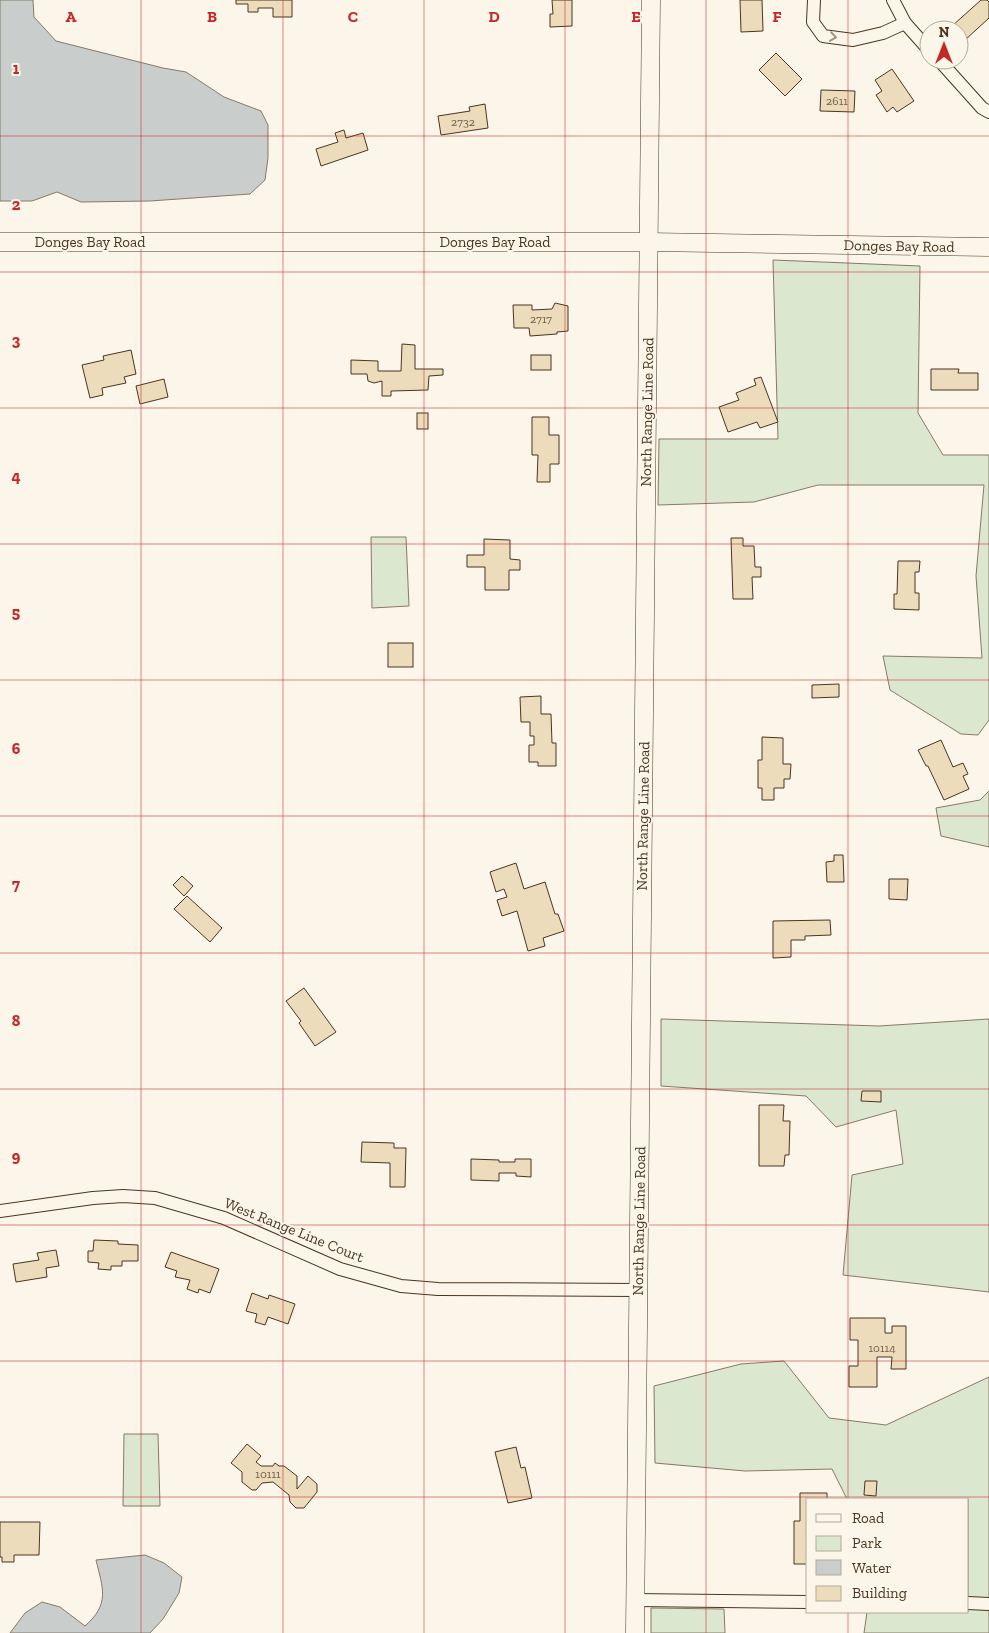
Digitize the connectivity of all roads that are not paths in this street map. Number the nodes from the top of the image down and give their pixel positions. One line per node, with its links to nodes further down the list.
1 (651, 0): 9 (street, North Range Line Road)
2 (814, 0): 4 (street, one-way to 4)
3 (893, 0): 4 (street)
4 (905, 23): 5 (street)
5 (919, 39)
6 (949, 70): 7 (street)
7 (987, 106)
8 (0, 242): 9 (street, Donges Bay Road)
9 (648, 242): 10 (street, Donges Bay Road); 12 (street, North Range Line Road)
10 (989, 247)
11 (0, 1211): 12 (street, West Range Line Court)
12 (638, 1290): 13 (street, North Range Line Road)
13 (635, 1600): 14 (street); 17 (street, North Range Line Road)
14 (806, 1602)
15 (969, 1603): 16 (street)
16 (989, 1604)
17 (635, 1633)

